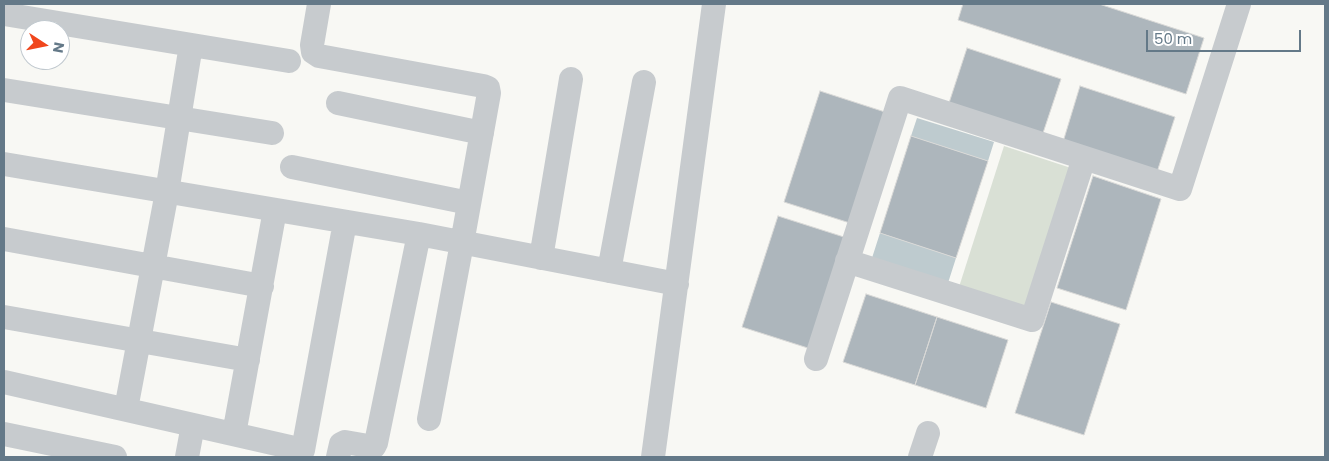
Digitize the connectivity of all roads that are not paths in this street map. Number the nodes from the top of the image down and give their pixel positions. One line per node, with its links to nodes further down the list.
1 (319, 4): 13 (street)
2 (714, 4): 28 (street)
3 (1239, 4): 14 (street)
4 (4, 17): 5 (street)
5 (191, 45): 6 (street); 11 (street)
6 (289, 61)
7 (571, 79): 24 (street)
8 (644, 82): 27 (street)
9 (4, 90): 11 (street)
10 (338, 103): 13 (street)
11 (178, 118): 12 (street); 17 (street)
12 (272, 133)
13 (482, 133): 18 (street)
14 (1084, 158): 25 (street); 25 (street)
15 (4, 164): 17 (street)
16 (292, 167): 18 (street)
17 (167, 192): 19 (street); 26 (street)
18 (469, 204): 23 (street)
19 (275, 210): 20 (street); 29 (street)
20 (345, 222): 21 (street); 40 (street)
21 (418, 234): 23 (street); 43 (street)
22 (4, 239): 26 (street)
23 (462, 242): 24 (street); 36 (street)
24 (541, 258): 27 (street)
25 (847, 261): 32 (street)
26 (152, 267): 29 (street); 31 (street)
27 (609, 271): 28 (street)
28 (677, 284): 44 (street)
29 (262, 286): 33 (street)
30 (4, 317): 31 (street)
31 (139, 341): 33 (street); 35 (street)
32 (816, 359)
33 (248, 360): 40 (street)
34 (4, 382): 35 (street)
35 (126, 410): 37 (street)
36 (429, 420)
37 (193, 425): 40 (street); 42 (street)
38 (928, 433): 45 (street)
39 (4, 434): 41 (street)
40 (234, 434)
41 (115, 457)
42 (187, 457)
43 (338, 457)
44 (653, 457)
45 (920, 457)

